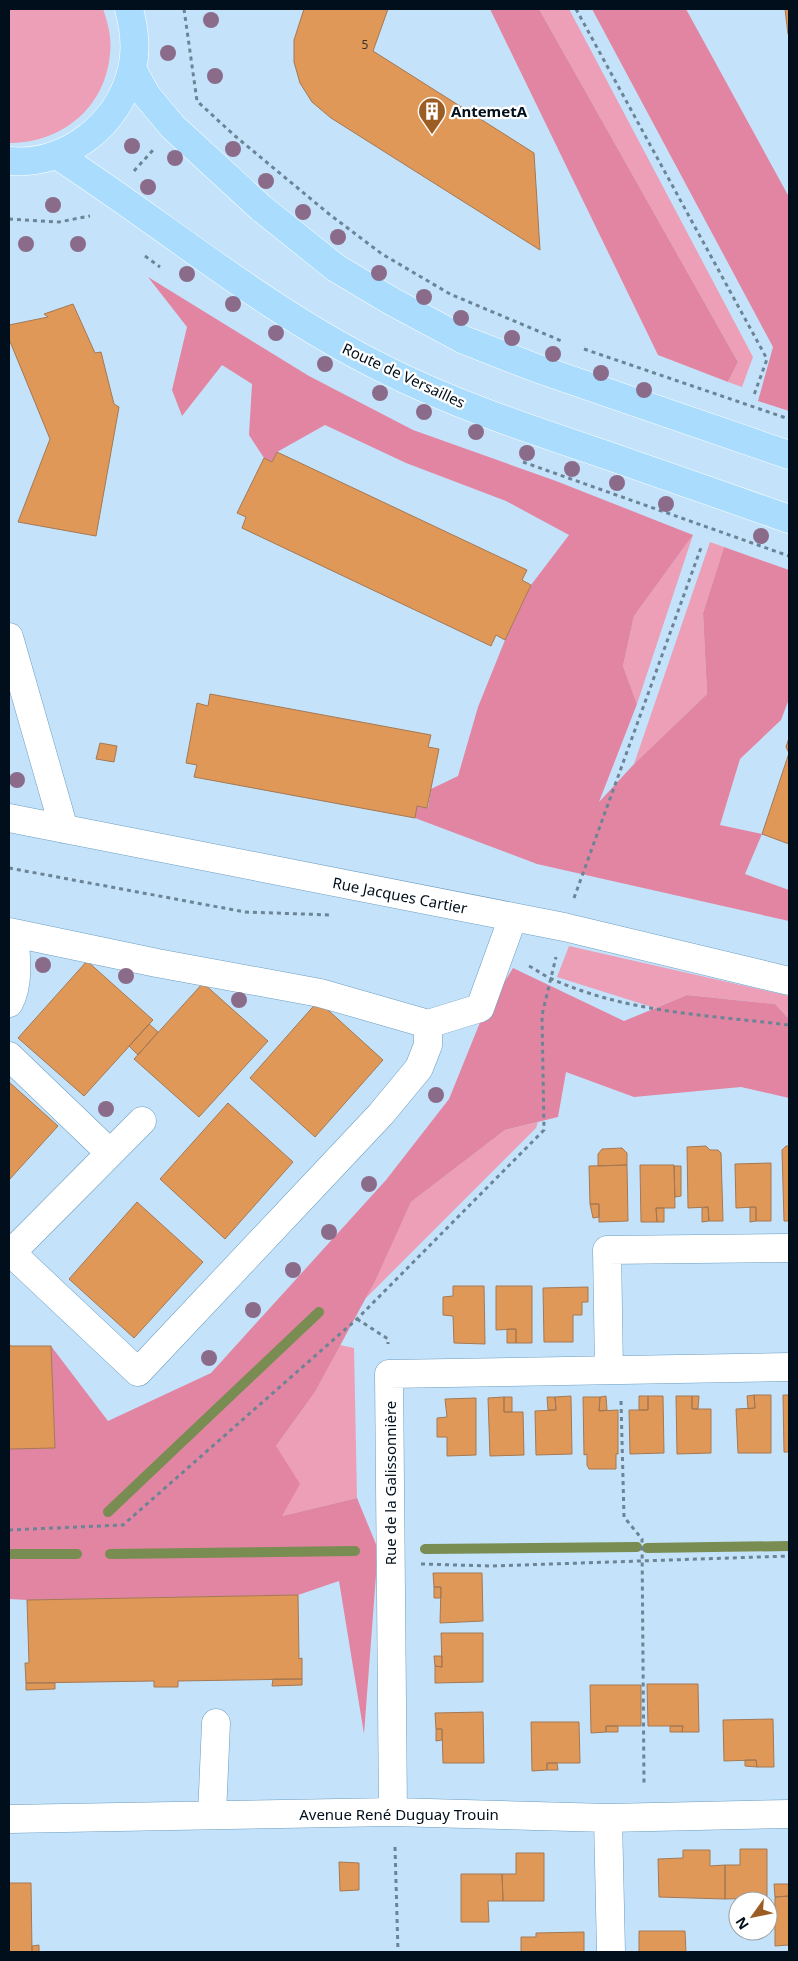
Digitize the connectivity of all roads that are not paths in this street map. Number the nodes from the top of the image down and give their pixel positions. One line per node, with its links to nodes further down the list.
1 (129, 9): 2 (main road)
2 (132, 69): 3 (main road); 5 (main road)
3 (57, 155): 4 (main road); 6 (main road, Route de Versailles)
4 (9, 161)
5 (789, 455)
6 (789, 519)
7 (9, 637): 9 (street)
8 (9, 818): 9 (street, Rue Jacques Cartier)
9 (64, 829): 10 (street, Rue Jacques Cartier)
10 (513, 917): 12 (street, Rue Jacques Cartier); 14 (street)
11 (12, 933): 13 (street); 14 (street)
12 (789, 981)
13 (9, 1003)
14 (428, 1024): 19 (street)
15 (9, 1056): 17 (street)
16 (142, 1121): 17 (street)
17 (110, 1153): 19 (street)
18 (789, 1248): 21 (street)
19 (12, 1249)
20 (789, 1367): 21 (street, Rue de la Galissonnière)
21 (614, 1370): 23 (street, Rue de la Galissonnière)
22 (216, 1723): 25 (street)
23 (393, 1812): 25 (street, Avenue René Duguay Trouin); 26 (street, Avenue René Duguay Trouin)
24 (789, 1814): 26 (street, Avenue René Duguay Trouin)
25 (212, 1815): 27 (street, Avenue René Duguay Trouin)
26 (608, 1818): 28 (street)
27 (9, 1819)
28 (611, 1952)

